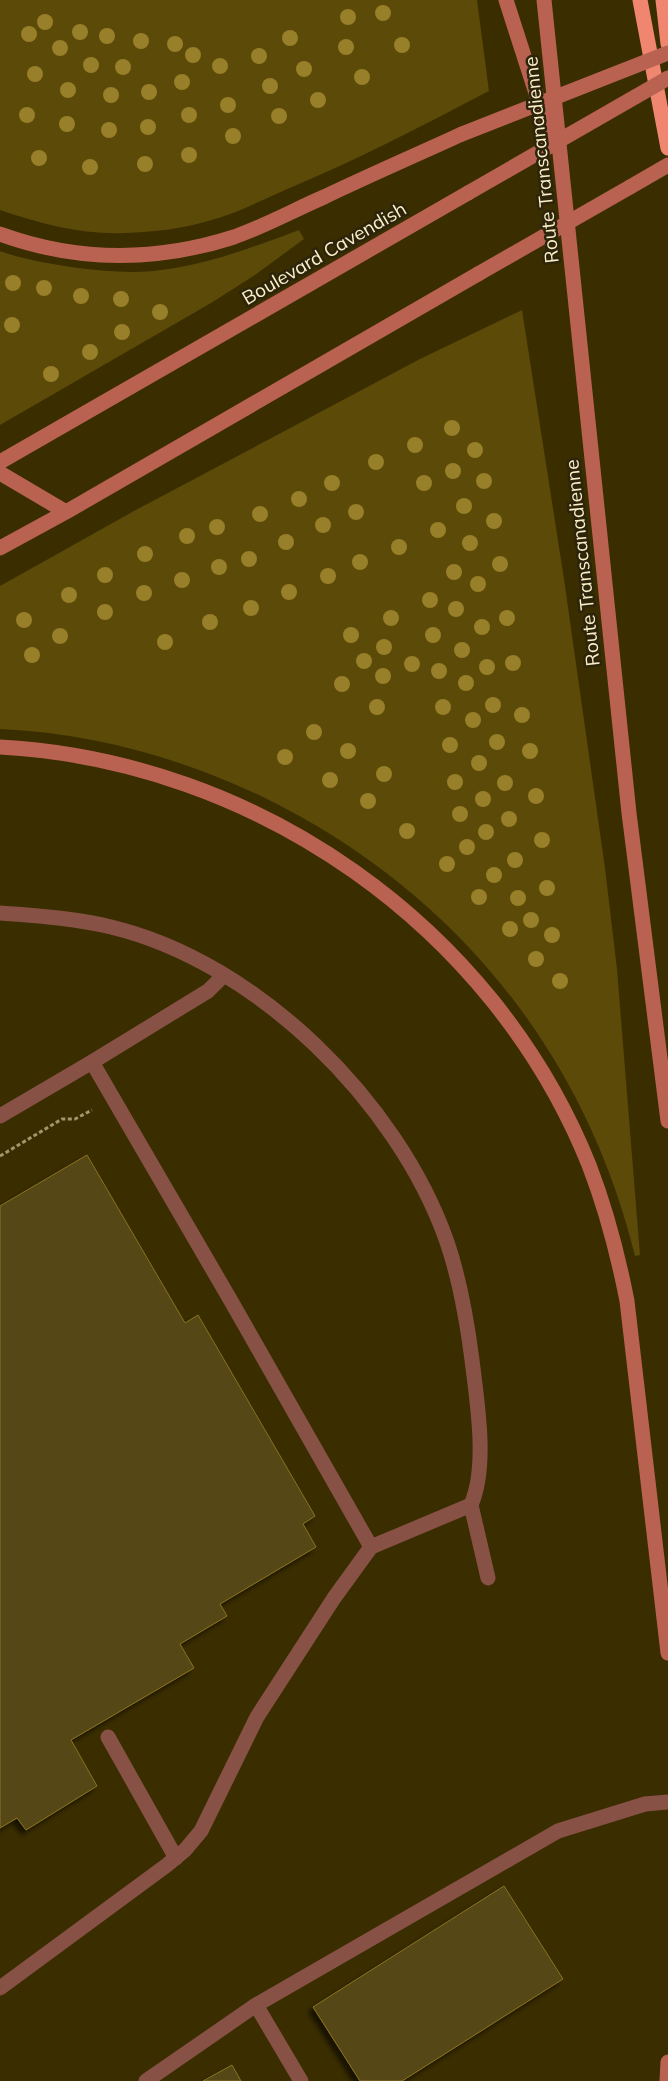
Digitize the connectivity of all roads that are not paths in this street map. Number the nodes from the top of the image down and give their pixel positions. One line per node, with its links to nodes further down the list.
1 (506, 0): 11 (main road)
2 (544, 0): 11 (main road, Route Transcanadienne)
3 (640, 0): 8 (highway)
4 (663, 0): 5 (highway)
5 (668, 44)
6 (668, 53): 13 (main road, bridge)
7 (668, 78): 14 (main road, Boulevard Cavendish, bridge)
8 (668, 148)
9 (668, 165): 12 (main road)
10 (668, 171): 12 (main road)
11 (562, 175): 23 (main road, Route Transcanadienne)
12 (630, 187): 16 (main road, bridge)
13 (0, 234)
14 (0, 462)
15 (0, 473): 16 (main road)
16 (66, 512): 17 (main road)
17 (0, 548)
18 (0, 747): 27 (main road)
19 (0, 913): 20 (lane)
20 (224, 975): 21 (lane); 24 (lane)
21 (92, 1062): 22 (lane); 25 (lane)
22 (0, 1116)
23 (668, 1122)
24 (471, 1504): 25 (lane); 26 (lane)
25 (371, 1547): 30 (lane)
26 (488, 1578)
27 (668, 1653)
28 (108, 1737): 30 (lane)
29 (668, 1802): 32 (lane)
30 (176, 1858): 31 (lane)
31 (0, 1988)
32 (256, 2005): 34 (lane); 35 (lane)
33 (668, 2062): 36 (main road)
34 (146, 2081)
35 (301, 2081)
36 (666, 2081)

